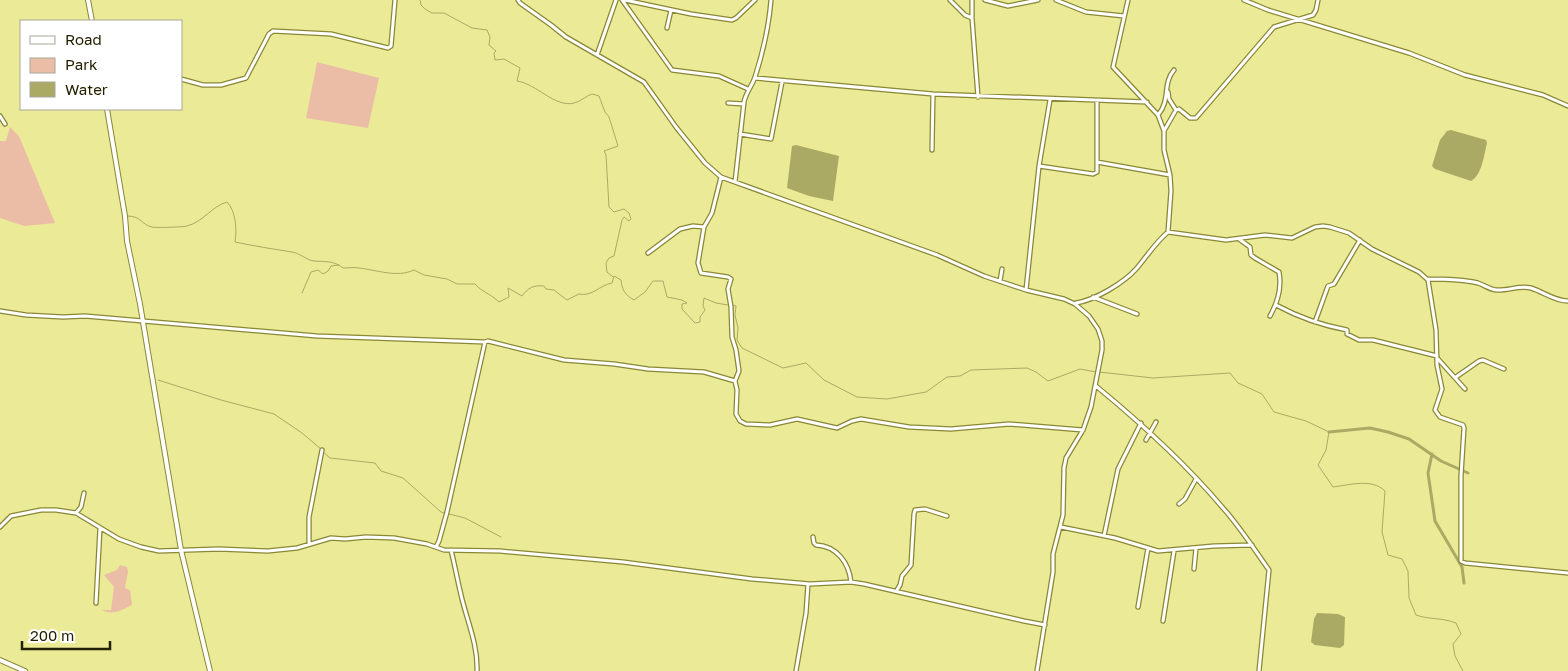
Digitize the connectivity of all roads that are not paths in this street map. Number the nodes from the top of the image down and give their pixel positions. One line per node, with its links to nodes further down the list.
1 (88, 0): 19 (street)
2 (395, 0): 25 (street)
3 (518, 0): 22 (street)
4 (616, 0): 22 (street)
5 (623, 0): 16 (street); 28 (street)
6 (755, 0): 16 (street)
7 (772, 0): 24 (street)
8 (950, 0): 18 (street)
9 (972, 0): 18 (street)
10 (985, 0): 11 (street)
11 (1038, 0)
12 (1056, 0): 17 (street)
13 (1128, 0): 17 (street)
14 (1244, 0): 20 (street)
15 (1318, 0): 20 (street)
16 (671, 10): 21 (street)
17 (1124, 16): 33 (street)
18 (972, 18): 30 (street)
19 (92, 20)
20 (1300, 20): 36 (street); 38 (street)
21 (667, 28)
22 (597, 55): 48 (street)
23 (1171, 72): 27 (street)
24 (755, 78): 26 (street); 28 (street)
25 (182, 79)
26 (782, 82): 29 (street); 43 (street)
27 (1167, 87): 38 (street); 39 (street)
28 (748, 89): 35 (street)
29 (933, 94): 30 (street); 44 (street)
30 (978, 97): 31 (street)
31 (1050, 100): 32 (street); 46 (street)
32 (1097, 101): 33 (street); 45 (street)
33 (1147, 102): 39 (street)
34 (728, 104): 35 (street)
35 (744, 104): 43 (street)
36 (1568, 106)
37 (107, 110): 66 (street)
38 (1176, 110): 42 (street)
39 (1158, 115): 42 (street)
40 (0, 116): 41 (street)
41 (5, 124)
42 (1164, 131): 47 (street)
43 (740, 134): 49 (street)
44 (932, 150)
45 (1097, 162): 46 (street); 47 (street)
46 (1040, 166): 58 (street)
47 (1170, 176): 51 (street)
48 (721, 177): 49 (street); 50 (street)
49 (735, 182): 57 (street)
50 (704, 227): 54 (street); 72 (street)
51 (1168, 232): 52 (street); 59 (street)
52 (1239, 239): 53 (street); 62 (street)
53 (1360, 240): 56 (street); 67 (street)
54 (648, 253)
55 (1002, 269): 57 (street)
56 (1427, 278): 60 (street); 69 (street)
57 (1000, 282): 58 (street)
58 (1026, 290): 61 (street)
59 (1092, 297): 61 (street); 64 (street)
60 (1568, 300)
61 (1075, 304): 73 (street)
62 (1276, 305): 65 (street); 67 (street)
63 (0, 311): 66 (street)
64 (1137, 314)
65 (1270, 316)
66 (143, 321): 68 (street); 96 (street)
67 (1315, 322): 69 (street)
68 (485, 342): 72 (street); 93 (street)
69 (1438, 357): 71 (street); 100 (street)
70 (1504, 369): 71 (street)
71 (1456, 377): 74 (street)
72 (735, 380): 77 (street)
73 (1096, 386): 76 (street); 77 (street)
74 (1465, 389)
75 (1156, 422): 78 (street)
76 (1141, 423): 78 (street); 89 (street)
77 (1083, 430): 87 (street)
78 (1150, 432): 79 (street); 81 (street)
79 (1146, 440)
80 (322, 450): 91 (street)
81 (1196, 479): 83 (street); 92 (street)
82 (84, 493): 84 (street)
83 (1179, 504)
84 (76, 513): 86 (street); 88 (street)
85 (947, 516): 103 (street)
86 (0, 527)
87 (1061, 527): 89 (street); 107 (street)
88 (100, 528): 96 (street); 104 (street)
89 (1104, 536): 94 (street)
90 (813, 537): 101 (street)
91 (308, 544): 93 (street); 96 (street)
92 (1252, 545): 95 (street); 114 (street)
93 (436, 547): 97 (street)
94 (1148, 548): 98 (street); 105 (street)
95 (1196, 548): 98 (street); 99 (street)
96 (181, 550): 110 (street)
97 (451, 550): 102 (street); 111 (street)
98 (1174, 551): 106 (street)
99 (1194, 569)
100 (1568, 573)
101 (851, 582): 102 (street); 103 (street)
102 (808, 584): 112 (street)
103 (896, 591): 107 (street)
104 (96, 603)
105 (1138, 607)
106 (1163, 620)
107 (1045, 624): 113 (street)
108 (0, 660): 109 (street)
109 (25, 671)
110 (210, 671)
111 (477, 671)
112 (796, 671)
113 (1036, 671)
114 (1259, 671)

